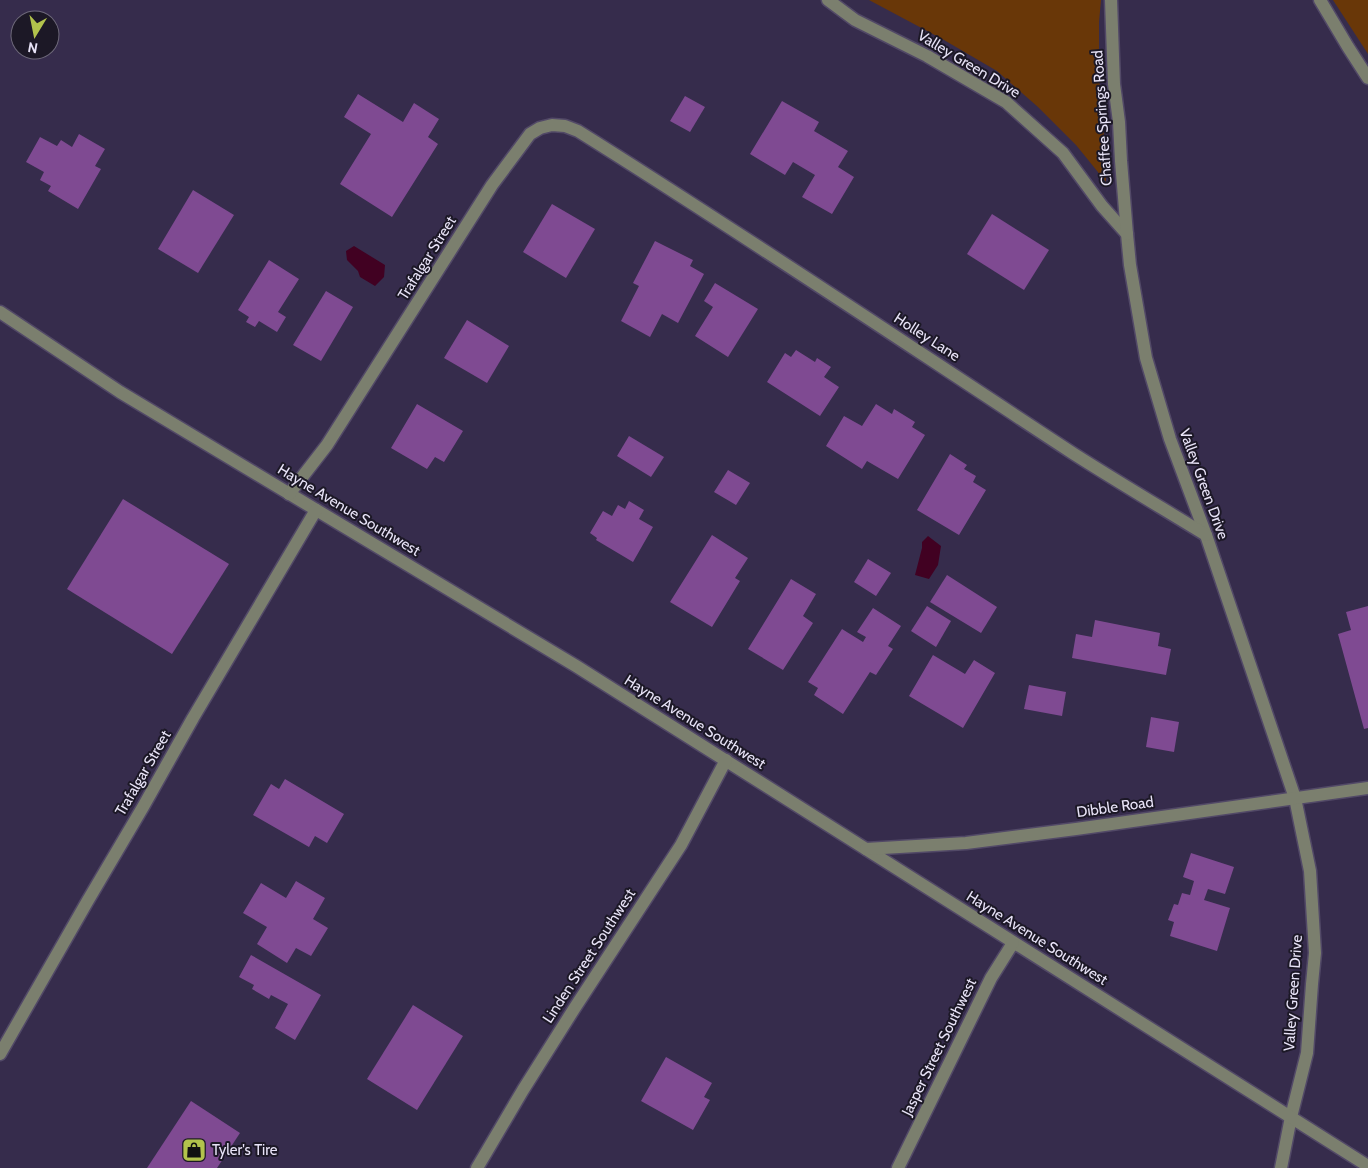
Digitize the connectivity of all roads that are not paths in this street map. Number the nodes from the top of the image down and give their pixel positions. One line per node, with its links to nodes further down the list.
1 (828, 0): 6 (street, Valley Green Drive)
2 (1111, 0): 6 (street, Chaffee Springs Road)
3 (1320, 0): 4 (street)
4 (1368, 78)
5 (631, 164): 8 (street, Trafalgar Street); 10 (street, Holley Lane)
6 (1127, 234): 10 (street, Valley Green Drive)
7 (0, 312): 8 (street, Hayne Avenue Southwest)
8 (289, 494): 9 (street, Hayne Avenue Southwest)
9 (316, 510): 11 (street, Hayne Avenue Southwest); 16 (street, Trafalgar Street)
10 (1206, 536): 13 (street, Valley Green Drive)
11 (726, 760): 14 (street, Hayne Avenue Southwest); 19 (street, Linden Street Southwest)
12 (1368, 788): 13 (street, Dibble Road)
13 (1295, 798): 14 (street, Dibble Road); 17 (street, Valley Green Drive)
14 (866, 849): 15 (street, Hayne Avenue Southwest)
15 (1013, 943): 17 (street, Hayne Avenue Southwest); 20 (street, Jasper Street Southwest)
16 (0, 1054)
17 (1291, 1117): 18 (street, Hayne Avenue Southwest); 21 (street, Valley Green Drive)
18 (1368, 1166)
19 (477, 1168)
20 (898, 1168)
21 (1281, 1168)

